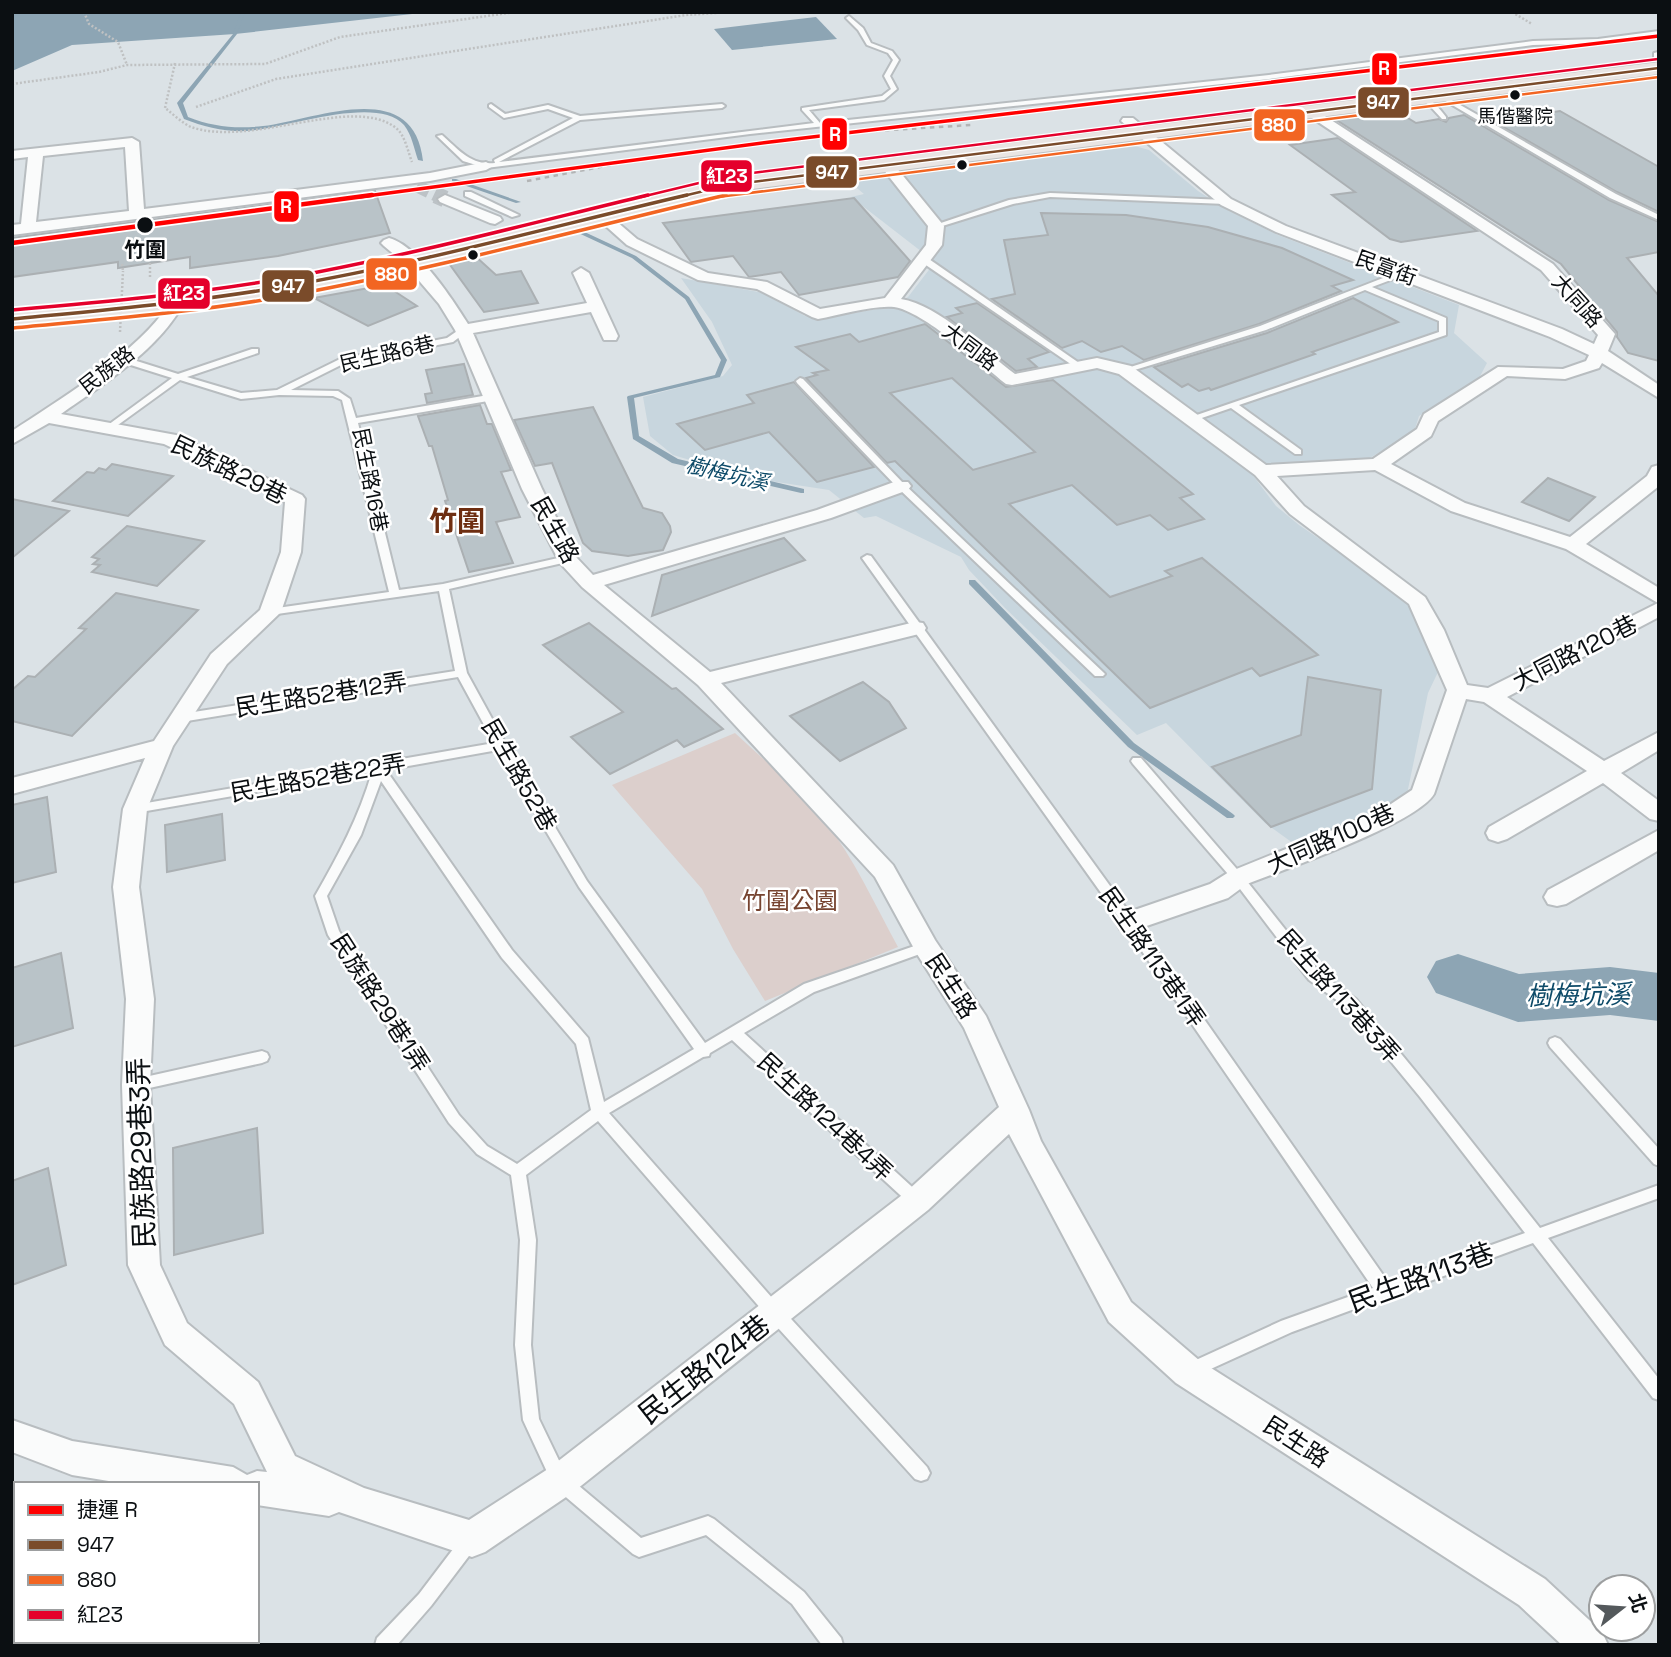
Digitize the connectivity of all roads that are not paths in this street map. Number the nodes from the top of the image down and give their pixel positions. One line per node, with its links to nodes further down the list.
1 (849, 18): 11 (lane)
2 (1659, 33): 11 (lane)
3 (1659, 56): 12 (main road)
4 (1659, 68): 5 (main road)
5 (1430, 96): 8 (main road); 10 (lane); 24 (lane)
6 (491, 106): 9 (lane)
7 (722, 106): 9 (lane)
8 (1311, 111): 12 (main road); 37 (street, 大同路)
9 (579, 118): 17 (lane)
10 (1444, 118)
11 (819, 125): 17 (lane)
12 (1135, 127): 16 (main road); 20 (street, 民富街); 23 (main road)
13 (440, 136): 17 (lane)
14 (36, 152): 15 (street); 22 (street); 26 (street)
15 (12, 155)
16 (886, 164): 21 (main road); 25 (street)
17 (486, 166): 22 (street)
18 (468, 194): 23 (lane)
19 (445, 199): 23 (street)
20 (1226, 202): 25 (lane); 32 (street, 民富街)
21 (597, 212): 23 (main road); 38 (street, 大同路)
22 (137, 213): 26 (street)
23 (533, 217): 28 (main road); 29 (main road)
24 (1659, 218)
25 (936, 226): 30 (street)
26 (28, 228): 27 (street)
27 (12, 230)
28 (389, 243): 29 (street, 民生路); 34 (main road)
29 (409, 259): 34 (main road); 41 (street, 民生路)
30 (923, 259): 38 (street); 46 (lane)
31 (581, 273): 39 (street)
32 (1401, 273): 33 (lane); 44 (street, 民富街)
33 (1366, 288): 47 (lane); 53 (lane)
34 (180, 294): 35 (main road); 40 (main road); 45 (street, 民族路)
35 (12, 297)
36 (1603, 299): 37 (street)
37 (1579, 300): 44 (street, 大同路)
38 (890, 302): 46 (street, 大同路)
39 (598, 306): 41 (street); 42 (street)
40 (12, 318)
41 (463, 330): 50 (lane, 民生路6巷); 52 (street, 民生路)
42 (610, 337)
43 (255, 351): 48 (lane)
44 (1599, 353): 51 (street, 民富街); 60 (street, 大同路)
45 (121, 359): 48 (lane); 54 (street, 民族路)
46 (1078, 365): 47 (street, 大同路)
47 (1125, 370): 55 (street, 大同路)
48 (180, 376): 50 (lane); 57 (lane)
49 (800, 380): 63 (lane)
50 (279, 392): 56 (lane, 民生路6巷)
51 (1659, 393)
52 (494, 397): 56 (lane, 民生路16巷); 66 (street, 民生路)
53 (1232, 405): 55 (lane); 59 (lane)
54 (47, 417): 57 (street, 民族路29巷); 58 (street, 民族路)
55 (1193, 418): 61 (street, 大同路)
56 (354, 421): 69 (lane, 民生路16巷)
57 (111, 427): 72 (street, 民族路29巷)
58 (12, 439)
59 (1298, 452)
60 (1378, 464): 61 (street); 64 (street)
61 (1262, 471): 77 (street)
62 (1659, 471): 64 (street)
63 (901, 486): 67 (street); 75 (lane)
64 (1573, 545): 70 (street)
65 (867, 558): 73 (lane, 民生路113巷1弄)
66 (567, 559): 67 (street, 民生路); 68 (lane)
67 (589, 583): 76 (street, 民生路)
68 (443, 587): 69 (lane); 74 (lane, 民生路52巷)
69 (394, 593): 72 (lane)
70 (1659, 597)
71 (1659, 609): 78 (street, 大同路120巷)
72 (270, 612): 79 (street, 民族路29巷)
73 (915, 628): 76 (street); 93 (lane, 民生路113巷1弄)
74 (461, 673): 79 (lane, 民生路52巷12弄); 82 (lane, 民生路52巷)
75 (1099, 674)
76 (706, 680): 94 (street, 民生路)
77 (1458, 690): 78 (street); 91 (street, 大同路100巷)
78 (1490, 696): 85 (street)
79 (181, 718): 81 (street, 民族路29巷)
80 (1659, 740): 85 (street)
81 (163, 746): 86 (street); 87 (street, 民族路29巷)
82 (501, 746): 84 (lane, 民生路52巷22弄); 97 (lane, 民生路52巷)
83 (1137, 761): 91 (lane, 民生路113巷3弄)
84 (379, 769): 87 (lane, 民生路52巷22弄); 101 (lane); 103 (lane, 民族路29巷1弄)
85 (1604, 772): 88 (street); 89 (street)
86 (12, 786)
87 (135, 809): 99 (street, 民族路29巷3弄)
88 (1659, 813)
89 (1498, 833)
90 (1659, 839): 92 (street)
91 (1238, 878): 93 (street, 大同路100巷); 106 (lane, 民生路113巷3弄)
92 (1557, 897)
93 (1129, 922): 107 (lane, 民生路113巷1弄)
94 (926, 947): 95 (lane); 100 (street, 民生路)
95 (734, 1033): 97 (lane); 105 (lane, 民生路124巷4弄)
96 (1555, 1043): 102 (lane)
97 (704, 1052): 101 (lane)
98 (262, 1056): 99 (lane)
99 (136, 1085): 116 (street, 民族路29巷3弄)
100 (1015, 1110): 105 (street, 民生路124巷); 109 (street, 民生路)
101 (600, 1112): 103 (lane); 108 (lane)
102 (1659, 1160)
103 (518, 1172): 113 (lane)
104 (1659, 1191): 106 (lane, 民生路113巷)
105 (917, 1201): 108 (street, 民生路124巷)
106 (1535, 1236): 107 (lane, 民生路113巷); 110 (lane, 民生路113巷3弄)
107 (1384, 1290): 109 (lane, 民生路113巷)
108 (775, 1313): 112 (lane); 113 (street, 民生路124巷)
109 (1188, 1372): 120 (street, 民生路)
110 (1659, 1392)
111 (12, 1436): 114 (street)
112 (921, 1473)
113 (560, 1481): 117 (street, 民生路124巷); 119 (lane)
114 (221, 1482)
115 (259, 1488): 116 (street)
116 (360, 1504): 117 (street)
117 (472, 1539): 118 (lane)
118 (384, 1645)
119 (834, 1645)
120 (1589, 1645)

